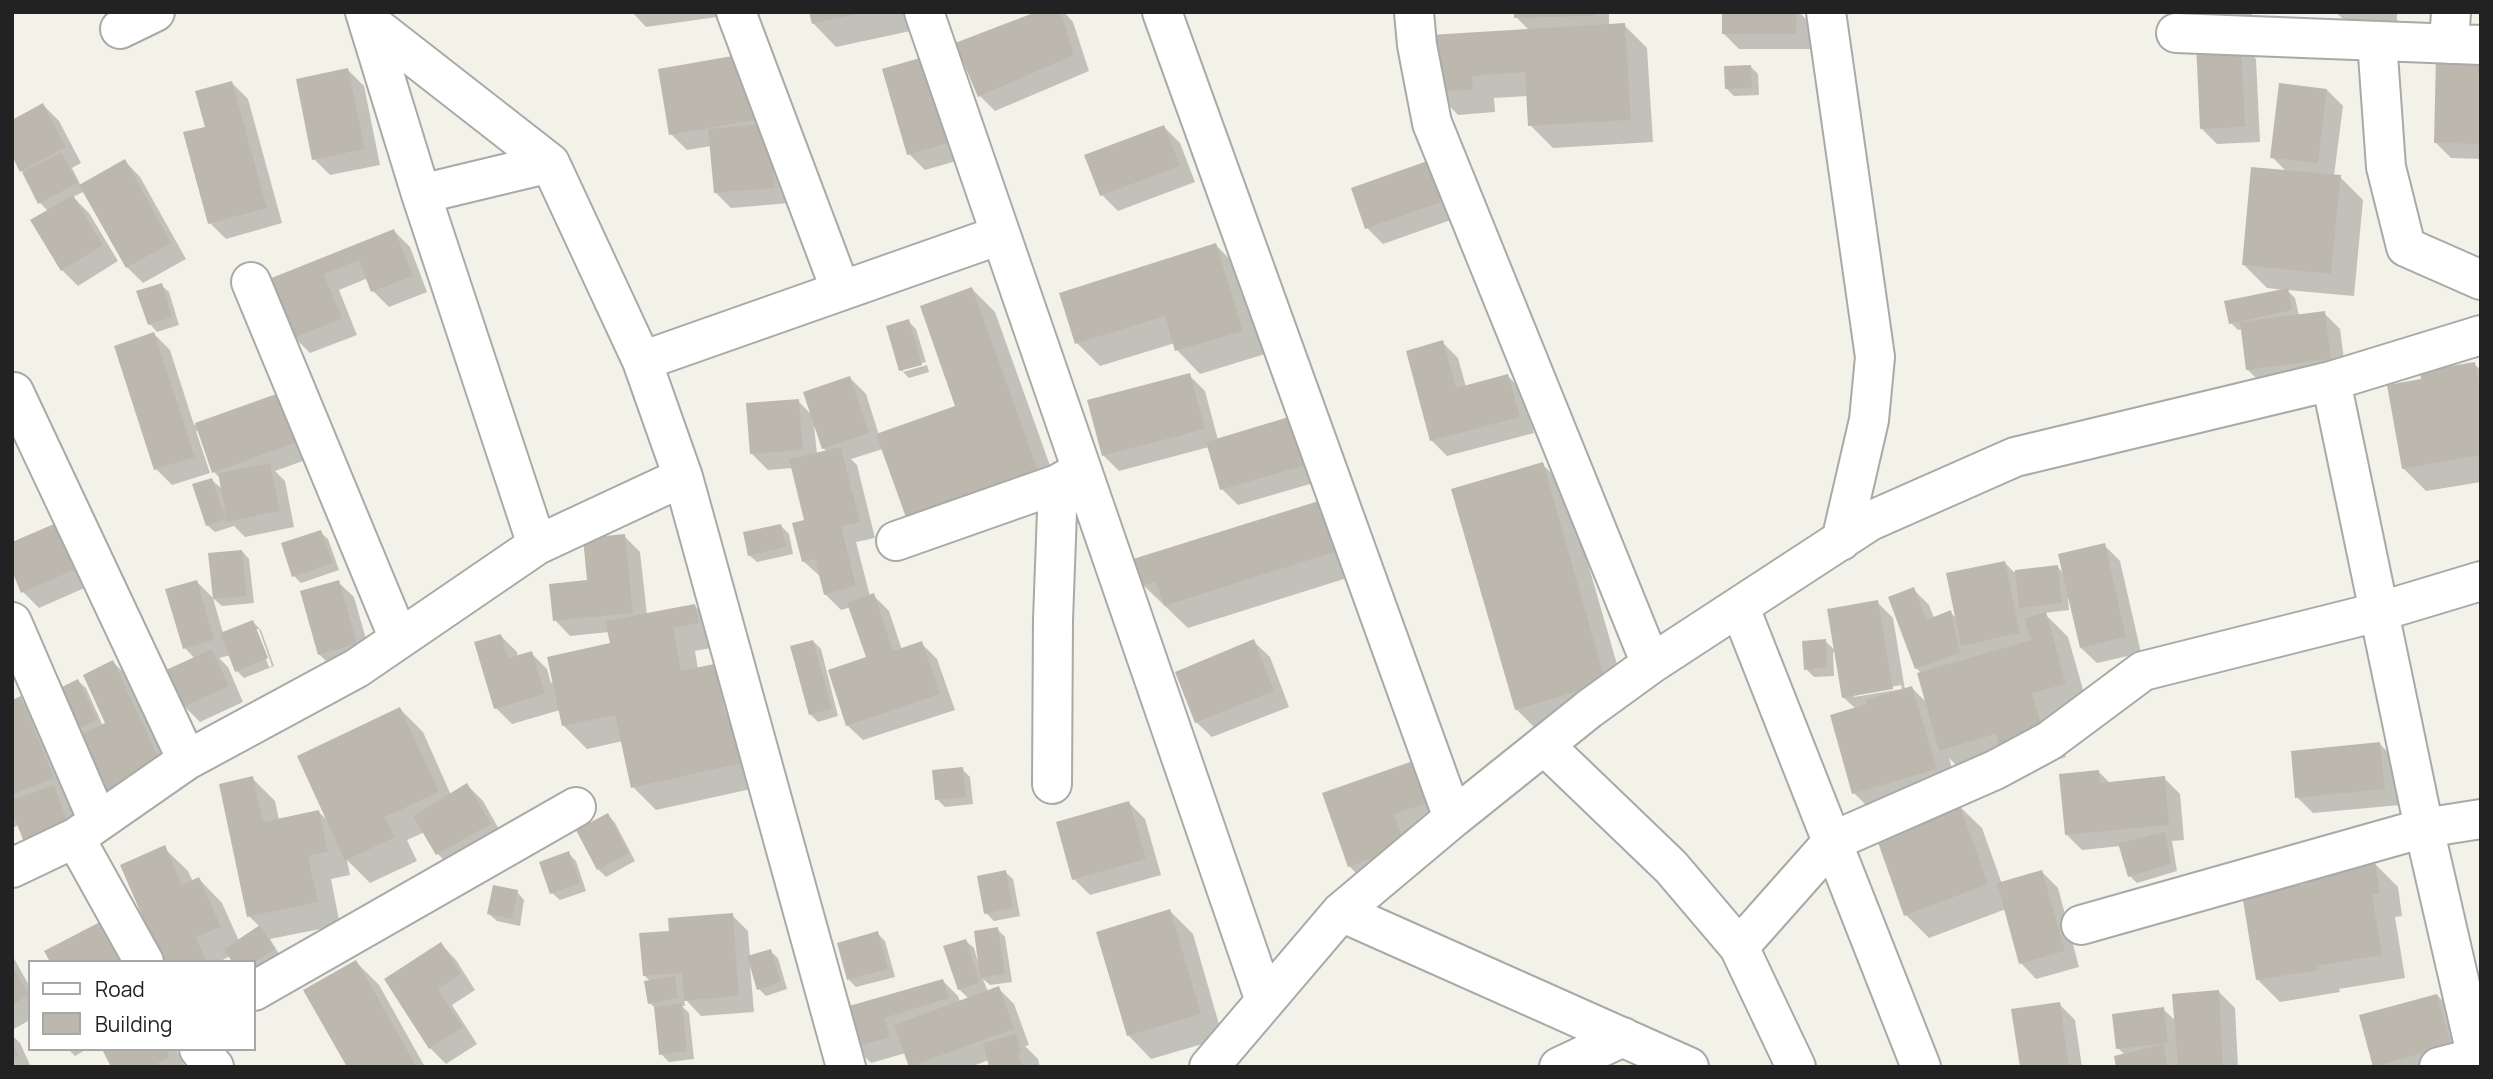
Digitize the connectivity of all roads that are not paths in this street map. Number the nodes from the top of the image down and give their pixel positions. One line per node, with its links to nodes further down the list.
1 (155, 12): 8 (street)
2 (736, 12): 17 (street)
3 (924, 12): 14 (street)
4 (1162, 12): 37 (street)
5 (1414, 12): 32 (street)
6 (1826, 12): 25 (street)
7 (367, 17): 12 (street); 13 (street)
8 (120, 29)
9 (2176, 33): 11 (street)
10 (2460, 34): 11 (street)
11 (2377, 41): 15 (street)
12 (550, 163): 13 (street); 19 (street)
13 (421, 194): 26 (street)
14 (1000, 235): 17 (street); 23 (street)
15 (2481, 280)
16 (251, 282): 31 (street)
17 (841, 291): 19 (street)
18 (2481, 335): 20 (street)
19 (642, 361): 22 (street)
20 (2331, 381): 25 (street); 29 (street)
21 (14, 392): 34 (street)
22 (683, 477): 26 (street); 53 (street)
23 (1070, 477): 24 (street); 35 (street); 48 (street)
24 (896, 541)
25 (1841, 541): 28 (street)
26 (537, 545): 31 (street)
27 (2481, 581): 29 (street)
28 (1740, 608): 32 (street); 41 (street)
29 (2378, 612): 39 (street); 41 (street)
30 (12, 622): 40 (street)
31 (399, 639): 34 (street)
32 (1651, 664): 33 (street)
33 (1544, 745): 37 (street); 45 (street)
34 (187, 760): 40 (street)
35 (1052, 784)
36 (576, 807): 47 (street)
37 (1453, 818): 43 (street)
38 (2481, 819): 39 (street)
39 (2424, 828): 44 (street); 51 (street)
40 (86, 830): 42 (street); 46 (street)
41 (1833, 841): 45 (street); 58 (street)
42 (12, 868)
43 (1341, 912): 48 (street); 49 (street)
44 (2081, 925)
45 (1739, 947): 57 (street)
46 (143, 960)
47 (256, 990)
48 (1265, 1001): 54 (street)
49 (1623, 1037): 55 (street); 56 (street)
50 (201, 1051): 52 (street)
51 (2479, 1062): 59 (street)
52 (214, 1067)
53 (846, 1067)
54 (1209, 1067)
55 (1559, 1067)
56 (1689, 1067)
57 (1796, 1067)
58 (1921, 1067)
59 (2439, 1067)

